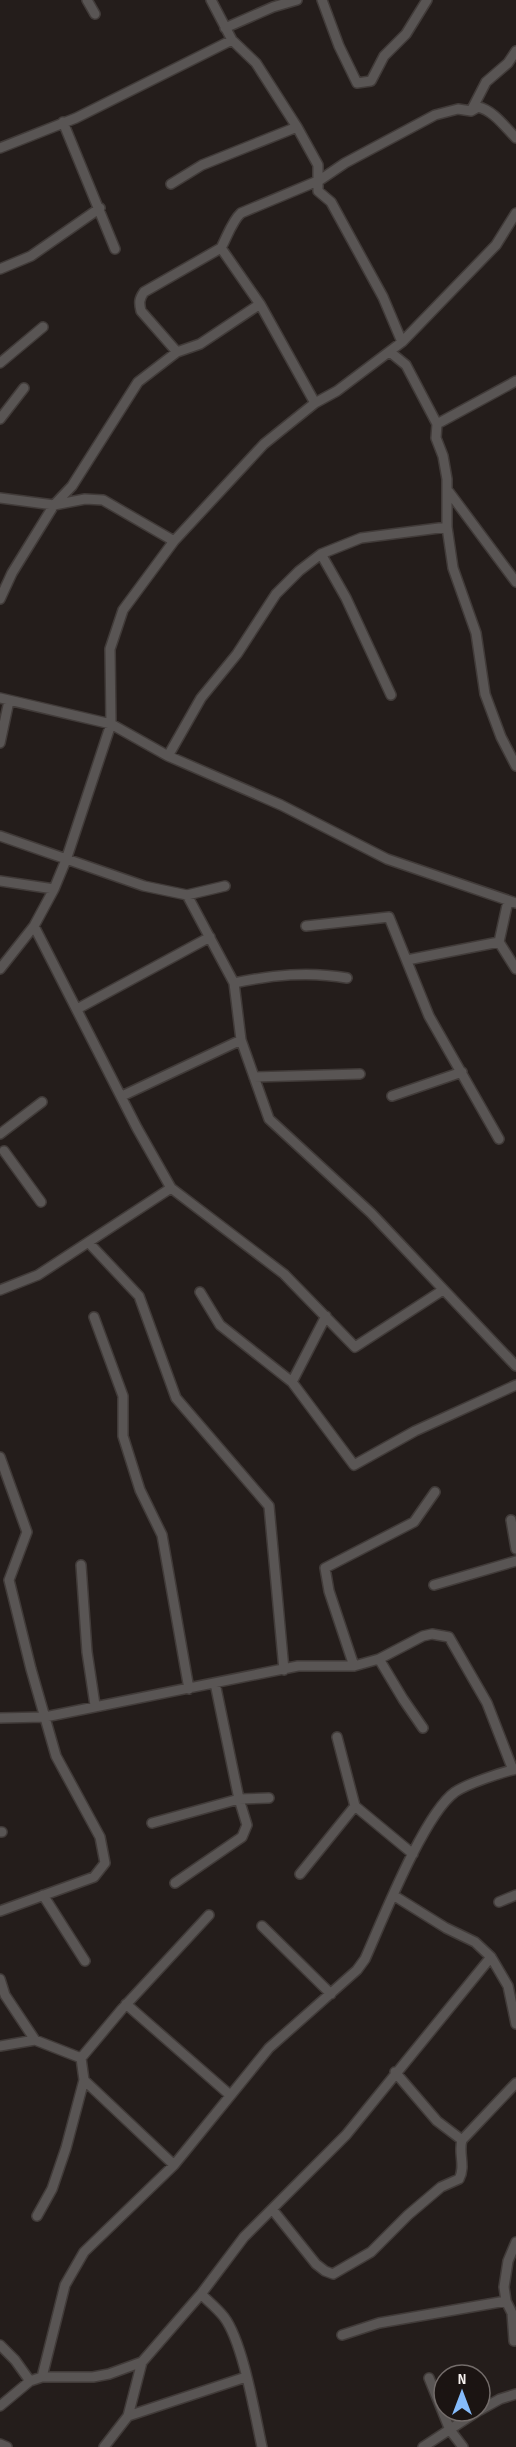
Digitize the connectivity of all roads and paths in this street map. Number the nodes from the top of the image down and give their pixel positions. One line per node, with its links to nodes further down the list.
1 (87, 0): 6 (street)
2 (211, 0): 7 (street)
3 (297, 0): 7 (street)
4 (322, 0): 5 (street)
5 (427, 0)
6 (95, 14)
7 (225, 28): 8 (street)
8 (231, 40): 11 (street); 12 (street)
9 (516, 51): 10 (street)
10 (471, 111): 13 (street); 15 (street)
11 (63, 122): 14 (street); 17 (street)
12 (297, 127): 15 (street); 16 (street)
13 (516, 138)
14 (0, 148)
15 (320, 180): 19 (street); 24 (street)
16 (171, 184)
17 (100, 208): 20 (street); 21 (street)
18 (516, 213): 24 (street)
19 (221, 248): 22 (street); 25 (street)
20 (116, 249)
21 (0, 269)
22 (260, 304): 25 (street); 30 (street)
23 (43, 327): 27 (street)
24 (402, 342): 26 (street)
25 (177, 352): 35 (street)
26 (390, 352): 30 (street); 32 (street)
27 (0, 363)
28 (516, 381): 32 (street)
29 (24, 388): 31 (street)
30 (315, 403): 37 (street)
31 (0, 418)
32 (437, 424): 33 (street)
33 (449, 492): 36 (street); 39 (street)
34 (0, 498): 35 (street)
35 (54, 505): 37 (street); 40 (street)
36 (447, 527): 38 (street); 46 (street)
37 (174, 541): 43 (street)
38 (321, 554): 41 (street); 45 (street)
39 (516, 582)
40 (0, 599)
41 (391, 695)
42 (5, 700): 43 (street); 44 (street)
43 (111, 724): 45 (street); 48 (street)
44 (0, 743)
45 (168, 756): 53 (street)
46 (516, 766)
47 (0, 836): 48 (street)
48 (66, 860): 51 (street); 52 (street)
49 (0, 881): 51 (street)
50 (225, 886): 52 (street)
51 (54, 889): 54 (street)
52 (187, 896): 56 (street)
53 (512, 902): 57 (street)
54 (34, 926): 59 (street); 63 (street)
55 (306, 926): 58 (street)
56 (210, 937): 62 (street); 63 (street)
57 (500, 942): 58 (street); 60 (street)
58 (407, 960): 65 (street)
59 (0, 969)
60 (516, 969)
61 (347, 978): 62 (street)
62 (234, 983): 64 (street)
63 (77, 1009): 68 (street)
64 (241, 1040): 67 (street); 68 (street)
65 (462, 1072): 69 (street); 72 (street)
66 (360, 1074): 67 (street)
67 (254, 1077): 78 (street)
68 (122, 1096): 74 (street)
69 (392, 1096)
70 (42, 1102): 71 (street)
71 (0, 1134)
72 (499, 1139)
73 (1, 1151): 75 (street)
74 (171, 1188): 76 (street); 80 (street)
75 (41, 1202)
76 (89, 1244): 77 (street); 94 (street)
77 (0, 1290)
78 (443, 1290): 80 (street); 82 (street)
79 (200, 1292): 83 (street)
80 (326, 1316): 83 (street)
81 (94, 1317): 96 (street)
82 (516, 1366)
83 (292, 1382): 84 (street)
84 (516, 1385)
85 (0, 1457): 98 (street)
86 (435, 1492): 93 (street)
87 (511, 1520): 88 (street)
88 (516, 1549)
89 (516, 1562): 91 (street)
90 (81, 1565): 97 (street)
91 (434, 1585)
92 (379, 1659): 93 (street); 100 (street); 102 (street)
93 (354, 1666): 94 (street)
94 (284, 1670): 95 (street)
95 (215, 1683): 96 (street); 104 (street)
96 (189, 1689): 97 (street)
97 (96, 1706): 98 (street)
98 (45, 1717): 99 (street); 110 (street)
99 (0, 1718)
100 (423, 1728)
101 (337, 1737): 105 (street)
102 (515, 1770): 107 (street)
103 (269, 1798): 104 (street)
104 (239, 1800): 106 (street); 109 (street)
105 (355, 1806): 107 (street); 108 (street)
106 (152, 1823)
107 (413, 1854): 111 (street)
108 (300, 1874)
109 (175, 1883)
110 (43, 1895): 114 (street); 118 (street)
111 (393, 1895): 117 (street); 120 (street)
112 (516, 1895): 113 (street)
113 (499, 1902)
114 (0, 1911)
115 (209, 1915): 121 (street)
116 (262, 1926): 120 (street)
117 (491, 1957): 122 (street); 126 (street)
118 (85, 1961)
119 (0, 1979): 123 (street)
120 (331, 1994): 129 (street)
121 (126, 2004): 125 (street); 129 (street)
122 (516, 2024)
123 (35, 2040): 124 (street); 125 (street)
124 (0, 2046)
125 (81, 2058): 127 (street)
126 (395, 2072): 130 (street); 132 (street)
127 (84, 2080): 131 (street); 133 (street)
128 (516, 2083): 130 (street)
129 (230, 2095): 131 (street)
130 (462, 2140): 132 (street)
131 (174, 2165): 142 (street)
132 (272, 2209): 135 (street)
133 (37, 2216)
134 (516, 2242): 136 (street)
135 (201, 2294): 140 (street); 141 (street)
136 (506, 2301): 137 (street); 138 (street)
137 (342, 2335)
138 (514, 2341)
139 (0, 2345): 144 (street)
140 (142, 2362): 142 (street); 148 (street)
141 (246, 2377): 148 (street); 154 (street)
142 (42, 2378): 144 (street)
143 (429, 2378): 150 (street)
144 (30, 2381): 147 (street)
145 (516, 2394): 146 (street)
146 (492, 2403)
147 (0, 2406)
148 (128, 2416): 153 (street)
149 (460, 2423): 150 (street)
150 (450, 2430): 155 (street); 156 (street)
151 (0, 2444): 152 (street)
152 (7, 2447)
153 (104, 2447)
154 (262, 2447)
155 (423, 2447)
156 (463, 2447)

